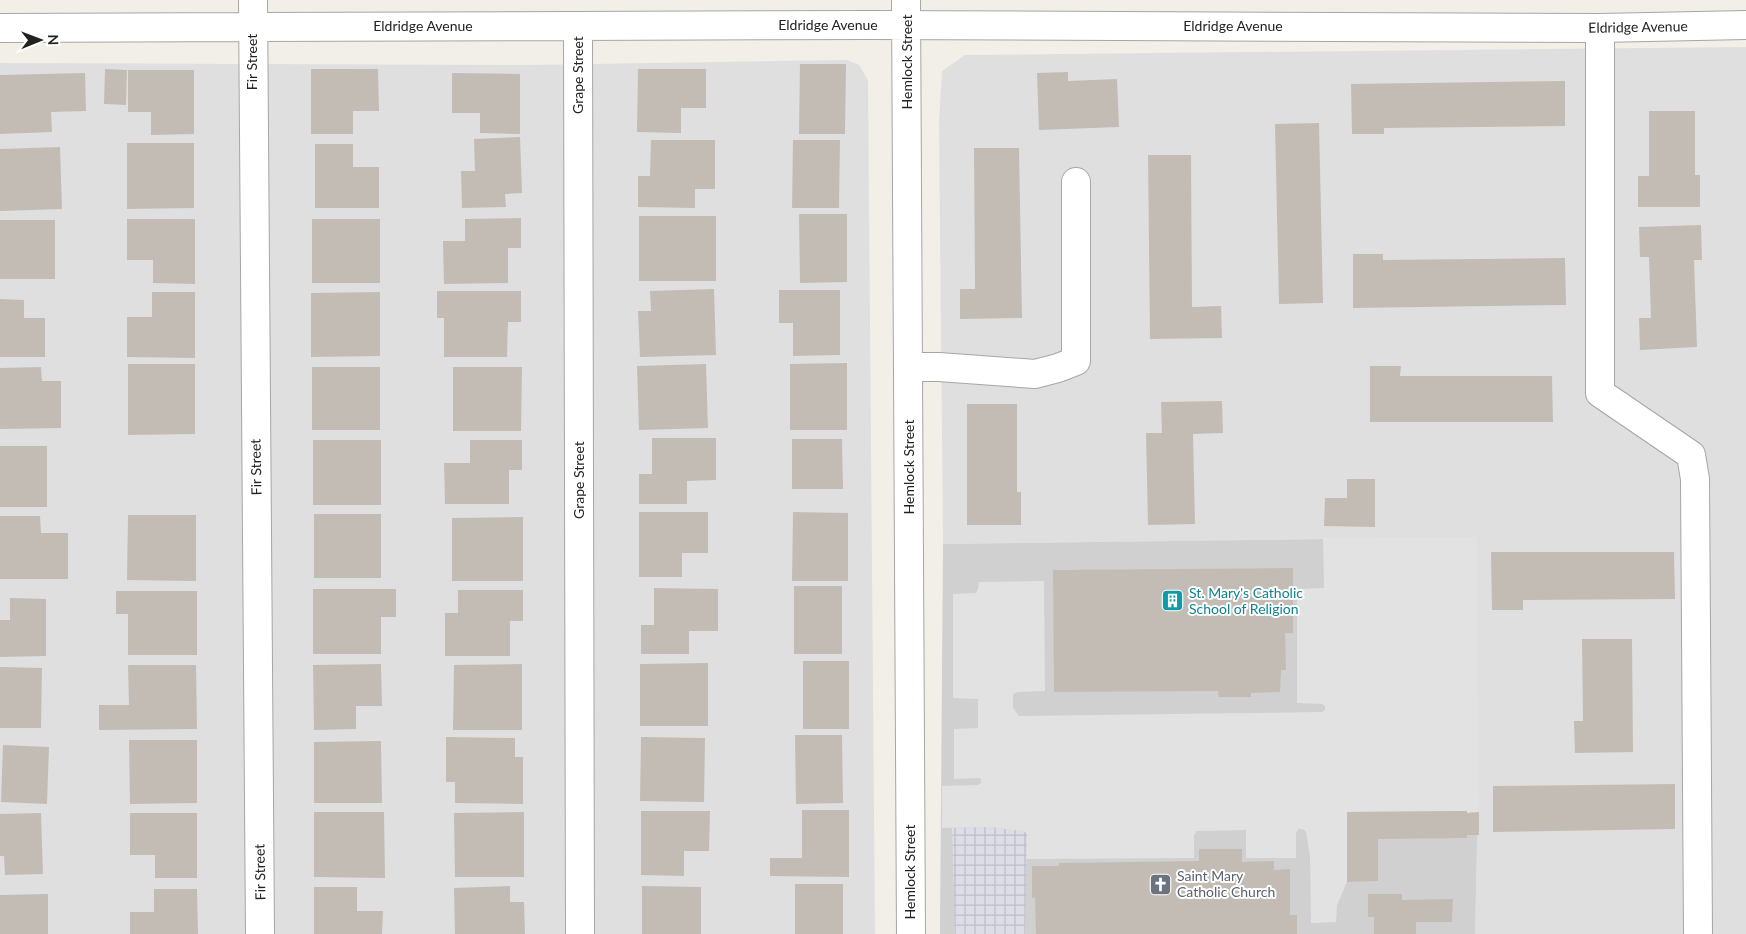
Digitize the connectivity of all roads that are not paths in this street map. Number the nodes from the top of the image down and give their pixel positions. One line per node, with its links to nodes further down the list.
1 (906, 12): 4 (street, Eldridge Avenue); 6 (street, Eldridge Avenue); 8 (street, Hemlock Street)
2 (252, 13): 4 (street, Eldridge Avenue); 5 (street, Eldridge Avenue); 9 (street, Fir Street)
3 (1746, 26): 6 (street, Eldridge Avenue)
4 (578, 27): 10 (street, Grape Street)
5 (0, 28)
6 (1600, 28): 12 (street)
7 (1076, 182): 8 (street)
8 (908, 367): 11 (street, Hemlock Street)
9 (260, 934)
10 (580, 934)
11 (911, 934)
12 (1698, 934)

